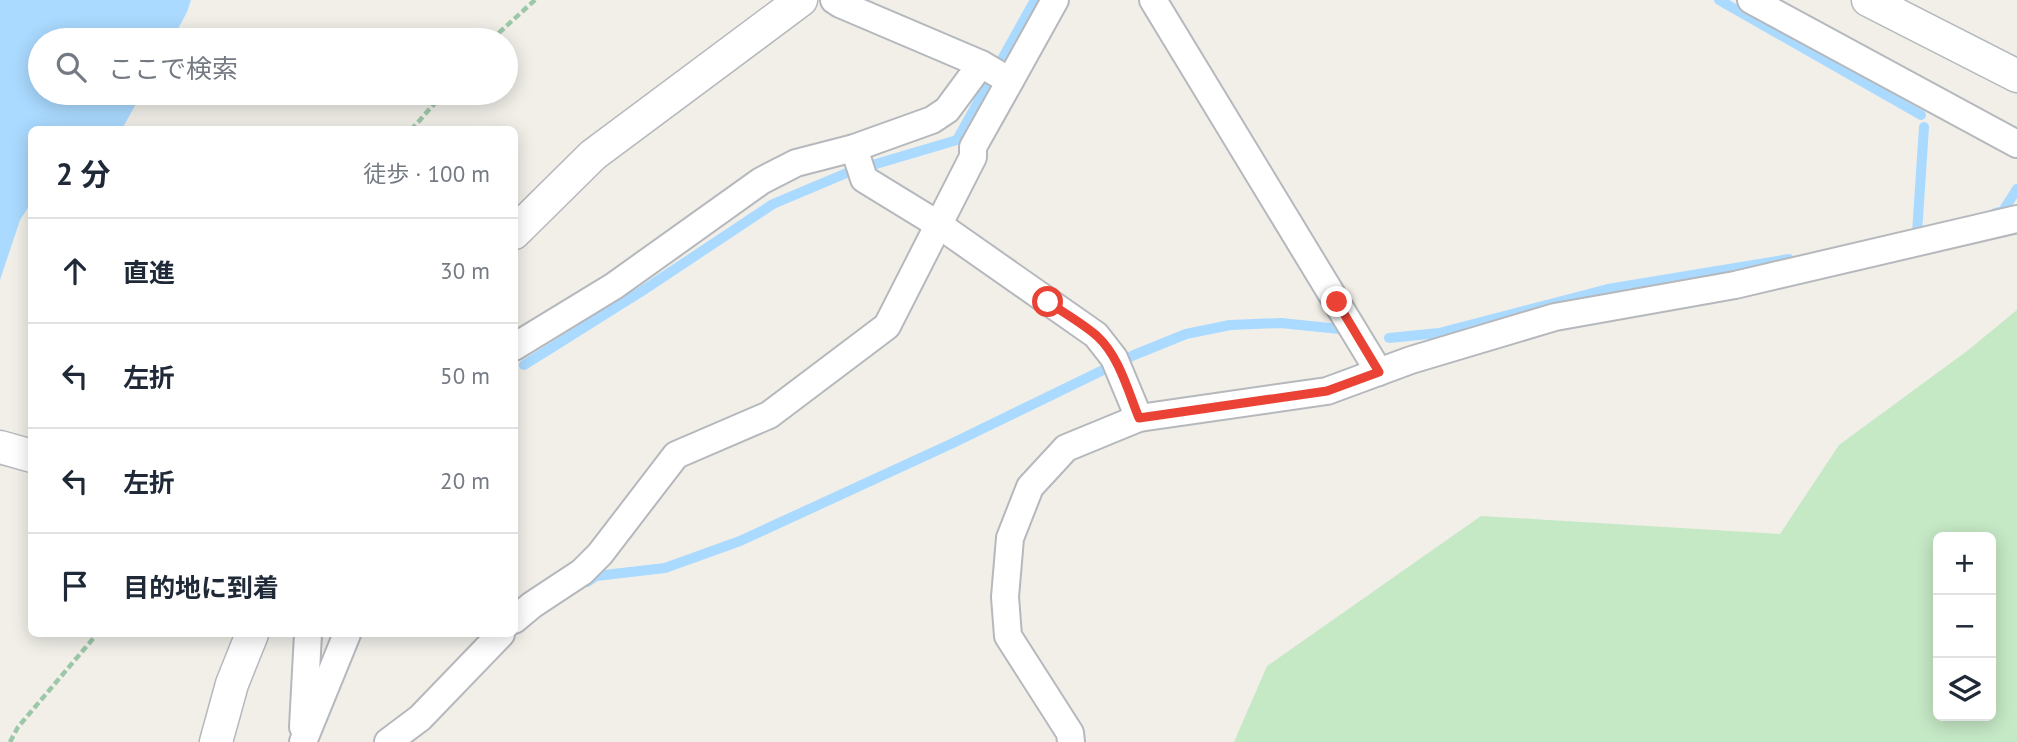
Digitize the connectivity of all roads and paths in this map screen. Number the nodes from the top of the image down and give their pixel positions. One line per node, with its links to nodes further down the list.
1 (535, 0): 8 (path)
2 (802, 0): 17 (street)
3 (834, 0): 9 (street)
4 (1055, 0): 9 (street)
5 (1153, 0): 19 (street)
6 (1751, 0): 13 (street)
7 (1868, 0): 10 (street)
8 (504, 28)
9 (995, 72): 14 (street); 16 (street)
10 (2017, 76)
11 (433, 105): 12 (path)
12 (415, 126)
13 (2017, 144)
14 (858, 161): 16 (street); 18 (street)
15 (2017, 219): 19 (street)
16 (939, 225): 20 (street); 23 (street)
17 (518, 229)
18 (518, 345)
19 (1379, 372): 20 (street)
20 (1139, 418): 33 (street)
21 (0, 447): 22 (street)
22 (28, 455)
23 (518, 617)
24 (94, 637): 29 (path)
25 (251, 637): 30 (street)
26 (308, 637): 31 (street)
27 (346, 637): 31 (street)
28 (498, 637): 32 (street)
29 (10, 742)
30 (216, 742)
31 (304, 742)
32 (388, 742)
33 (1072, 742)

